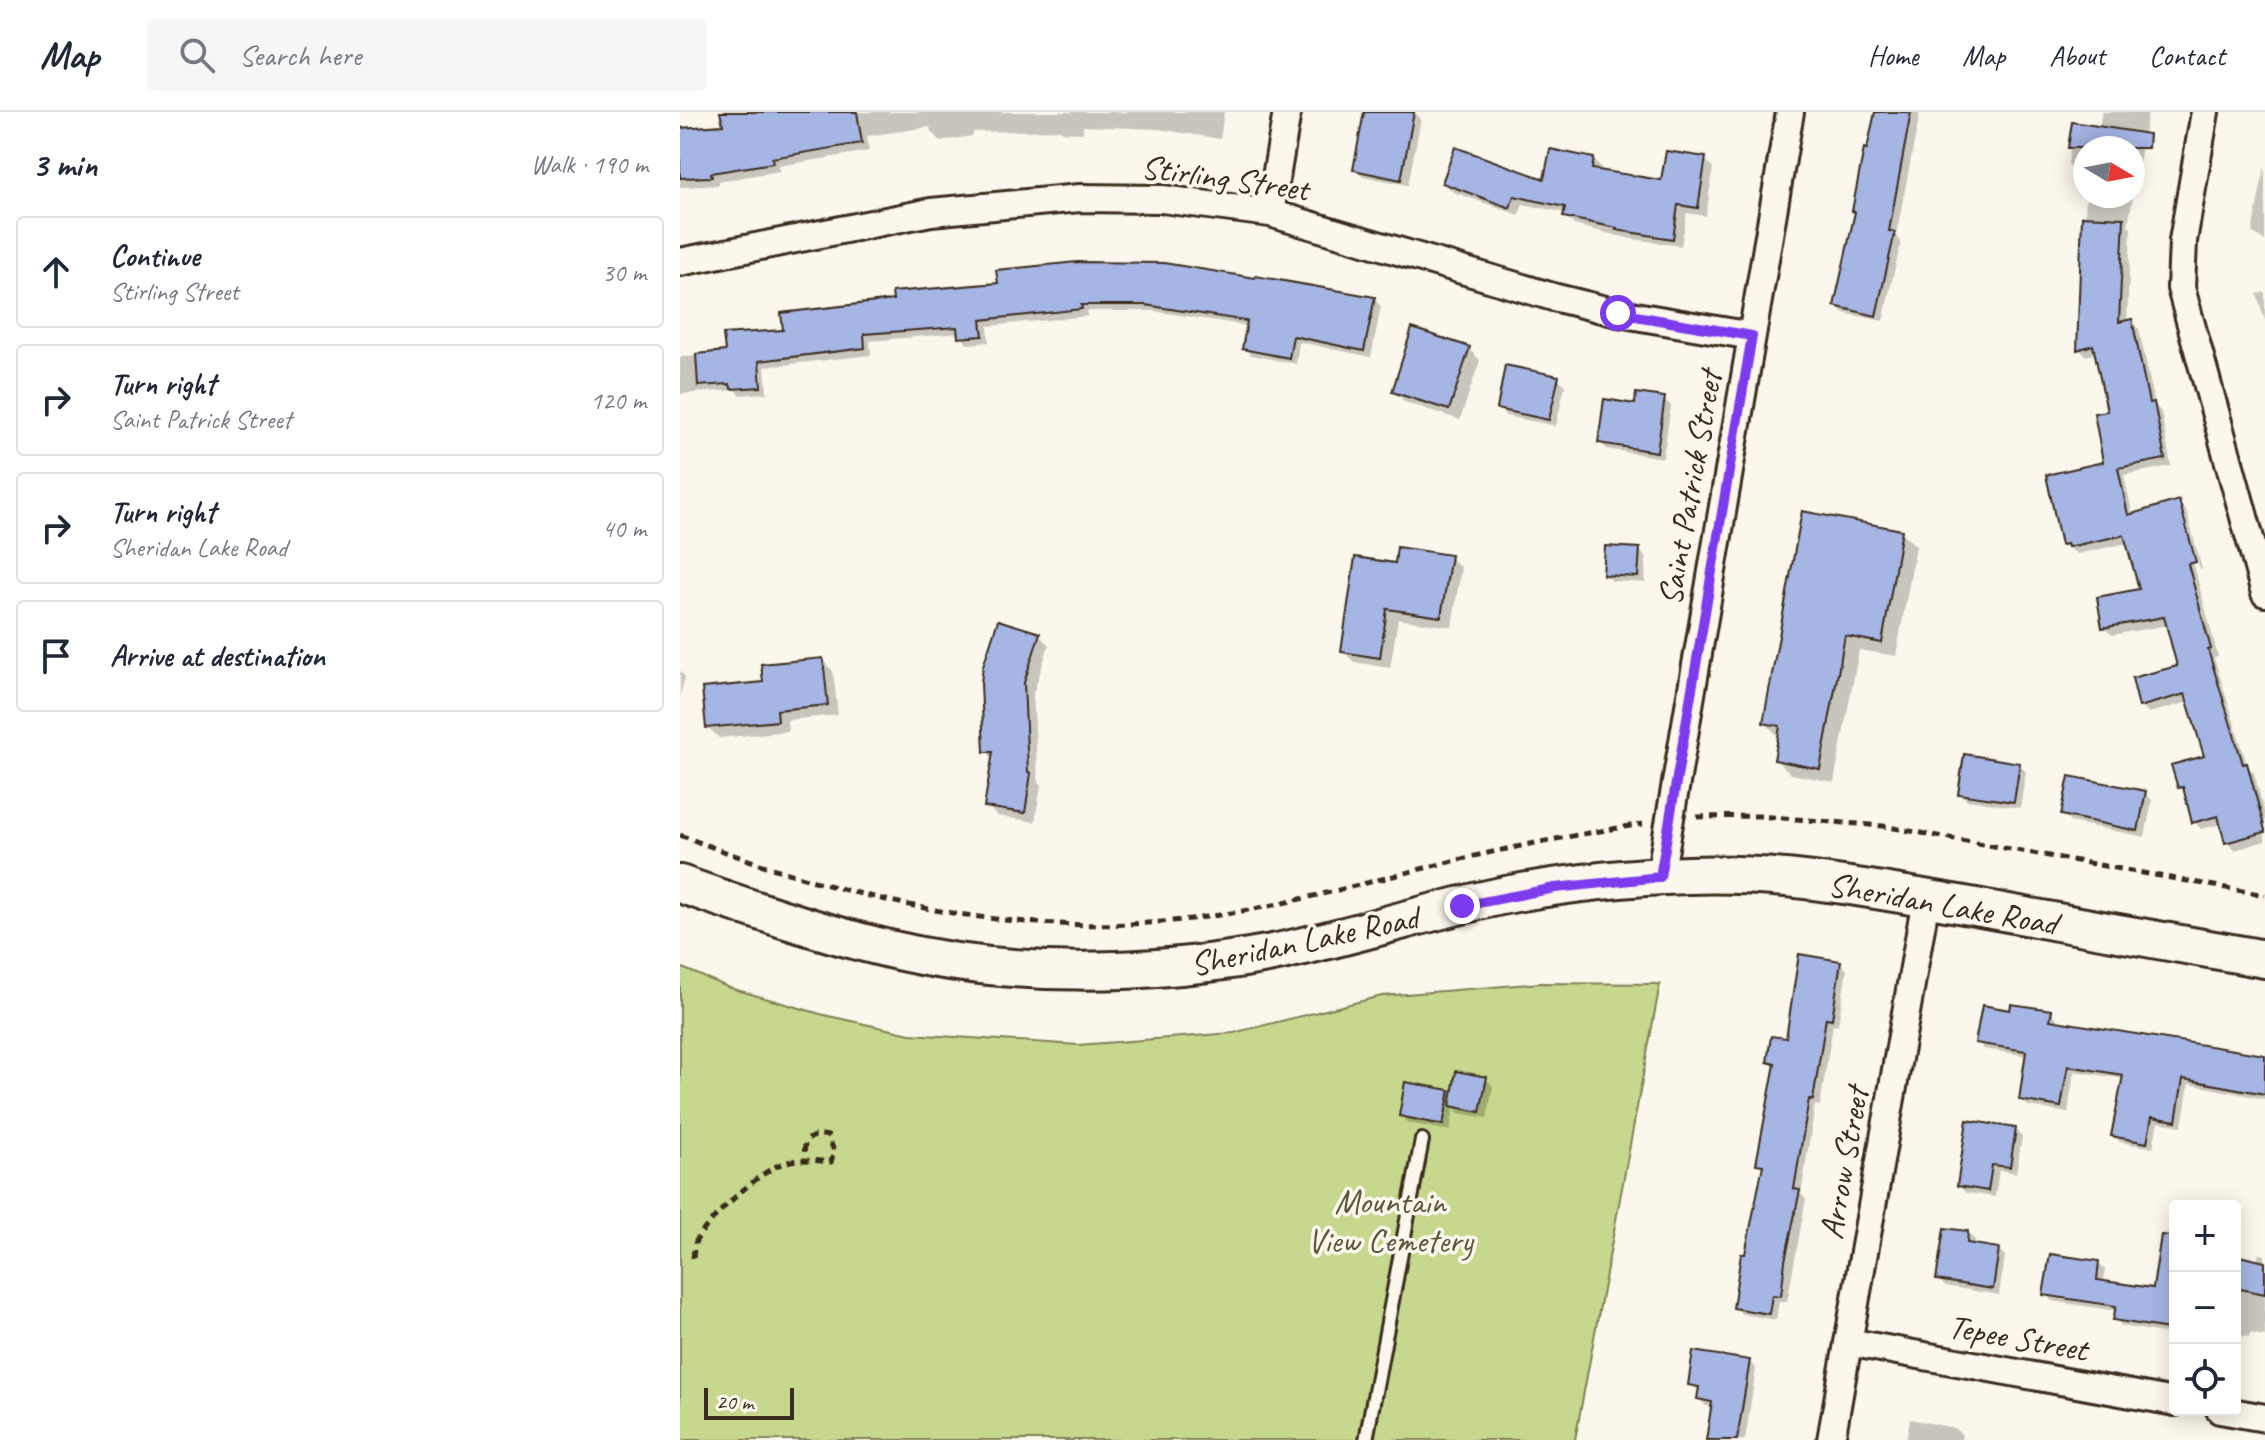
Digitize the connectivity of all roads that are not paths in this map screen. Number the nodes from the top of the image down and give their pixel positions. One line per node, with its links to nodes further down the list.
1 (1287, 112): 4 (street)
2 (1790, 112): 6 (street, Saint Patrick Street)
3 (2205, 112): 7 (street)
4 (1270, 213): 5 (street, Stirling Street); 6 (street, Stirling Street)
5 (680, 262)
6 (1752, 336): 8 (street, Saint Patrick Street)
7 (2265, 593)
8 (1660, 877): 9 (main road, Sheridan Lake Road); 10 (main road, Sheridan Lake Road)
9 (680, 884)
10 (1926, 899): 11 (main road, Sheridan Lake Road); 13 (street, Arrow Street)
11 (2265, 959)
12 (1422, 1140): 17 (lane)
13 (1848, 1342): 14 (street, Tepee Street); 18 (street, Arrow Street)
14 (2169, 1401)
15 (2241, 1414): 16 (street)
16 (2265, 1418)
17 (1366, 1440)
18 (1831, 1440)

